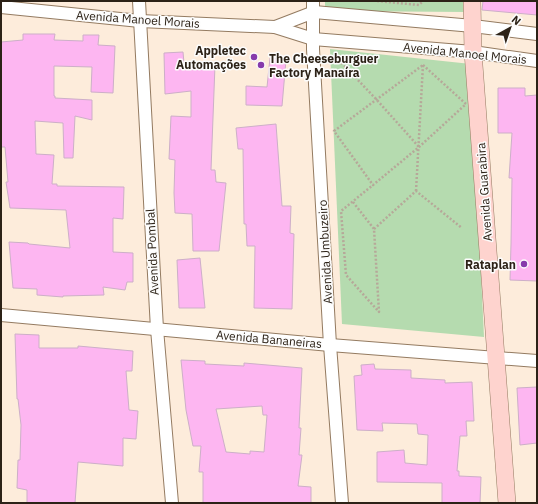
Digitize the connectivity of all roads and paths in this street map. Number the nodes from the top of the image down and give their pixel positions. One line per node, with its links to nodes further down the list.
1 (138, 1): 9 (street, Avenida Pombal)
2 (377, 1): 6 (path)
3 (403, 1): 6 (path)
4 (422, 1): 6 (path)
5 (472, 1): 10 (main road, Avenida Guarabira)
6 (405, 4)
7 (1, 7): 9 (street, Avenida Manoel Morais)
8 (314, 7): 10 (street, Avenida Manoel Morais); 11 (street, Avenida Manoel Morais); 13 (street, Avenida Umbuzeiro)
9 (140, 21): 11 (street, Avenida Manoel Morais); 26 (street, Avenida Pombal)
10 (473, 26): 12 (street, Avenida Manoel Morais); 15 (main road, Avenida Guarabira)
11 (275, 27): 13 (street, Avenida Manoel Morais)
12 (537, 34)
13 (313, 39): 14 (street, Avenida Manoel Morais); 27 (street, Avenida Umbuzeiro)
14 (339, 40): 15 (street, Avenida Manoel Morais); 18 (path)
15 (473, 52): 16 (street, Avenida Manoel Morais); 28 (main road, Avenida Guarabira)
16 (537, 61)
17 (422, 65): 18 (path); 19 (path); 19 (path)
18 (376, 99): 19 (path); 20 (path)
19 (419, 147): 20 (path); 21 (path)
20 (373, 185): 22 (path)
21 (416, 191): 23 (path); 24 (path)
22 (353, 202): 24 (path); 24 (path)
23 (462, 228)
24 (374, 229)
25 (1, 315): 26 (street, Avenida Bananeiras)
26 (156, 329): 27 (street, Avenida Bananeiras); 30 (street, Avenida Pombal)
27 (330, 345): 28 (street, Avenida Bananeiras); 31 (street, Avenida Umbuzeiro)
28 (496, 357): 29 (street, Avenida Bananeiras); 32 (main road, Avenida Guarabira)
29 (537, 361)
30 (172, 503)
31 (342, 503)
32 (507, 503)

